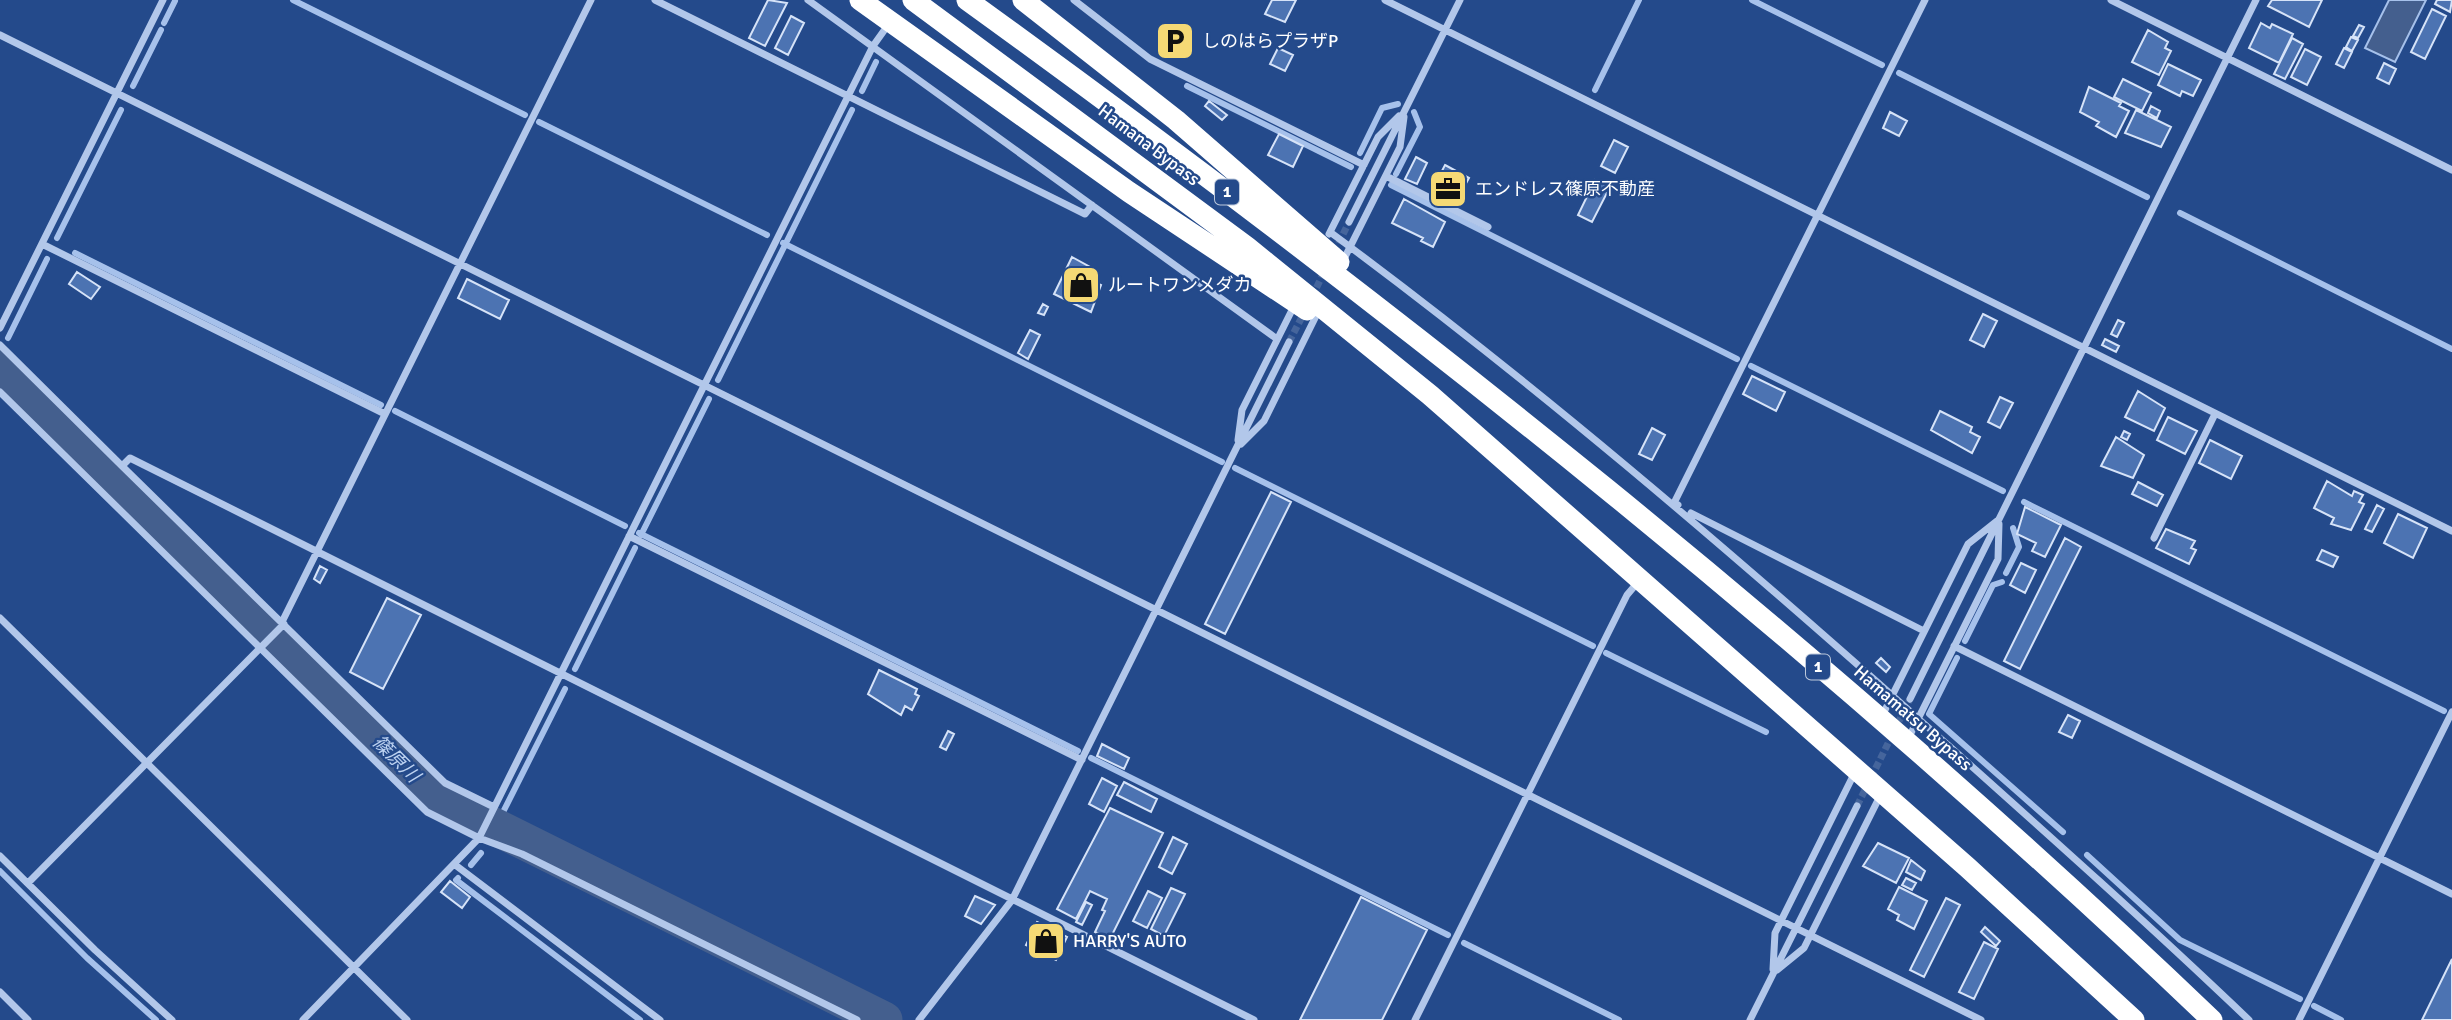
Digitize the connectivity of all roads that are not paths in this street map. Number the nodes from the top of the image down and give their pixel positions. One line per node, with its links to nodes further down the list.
1 (163, 0): 20 (street)
2 (591, 0): 33 (street)
3 (655, 0): 21 (street)
4 (808, 0): 18 (street)
5 (860, 0): 15 (highway)
6 (913, 0): 42 (highway, Hamana Bypass / 1)
7 (967, 0): 37 (highway, Hamana Bypass / 1)
8 (1023, 0): 30 (highway)
9 (1074, 0): 23 (street)
10 (1385, 0): 16 (street)
11 (1460, 0): 16 (street)
12 (1925, 0): 27 (street)
13 (2111, 0): 19 (street)
14 (2256, 0): 19 (street)
15 (891, 22): 18 (street); 34 (highway)
16 (1445, 30): 22 (street); 27 (street)
17 (0, 35): 20 (street)
18 (873, 46): 21 (street); 26 (street)
19 (2227, 58): 24 (street); 41 (street)
20 (117, 93): 31 (street); 33 (street)
21 (848, 96): 26 (street); 43 (street)
22 (1405, 110): 23 (street); 25 (street); 28 (street)
23 (1364, 165): 30 (street)
24 (2452, 170)
25 (1386, 176): 29 (street); 32 (street)
26 (1092, 205): 38 (street)
27 (1818, 215): 41 (street); 49 (street)
28 (1349, 222)
29 (1488, 227)
30 (1326, 240): 32 (highway)
31 (42, 244): 36 (street); 45 (street)
32 (1346, 256): 37 (highway); 49 (street)
33 (460, 264): 43 (street); 45 (street)
34 (1295, 303): 35 (highway); 38 (street)
35 (1316, 316): 42 (highway); 47 (street)
36 (0, 328)
37 (1409, 332): 67 (highway, Hamamatsu Bypass / 1)
38 (1277, 339): 47 (street)
39 (1289, 342): 47 (street)
40 (0, 345): 48 (street)
41 (2084, 348): 46 (street); 50 (street)
42 (1386, 359): 55 (highway, 1)
43 (704, 385): 52 (street); 56 (street)
44 (0, 392): 60 (street)
45 (385, 414): 54 (street)
46 (2216, 414): 51 (street); 53 (street)
47 (1237, 448): 56 (street)
48 (122, 466): 54 (street); 58 (street)
49 (1674, 503): 59 (street); 63 (street)
50 (1999, 519): 59 (street); 61 (street); 64 (street)
51 (2452, 531)
52 (629, 536): 62 (street); 69 (street)
53 (2154, 538)
54 (316, 552): 58 (street); 62 (street)
55 (1641, 579): 71 (highway, 1); 73 (street)
56 (1156, 610): 69 (street); 73 (street)
57 (0, 618): 70 (street)
58 (282, 625): 60 (street); 75 (street)
59 (1924, 631): 63 (street)
60 (262, 646): 70 (street); 76 (street)
61 (1954, 646): 66 (street); 78 (street)
62 (560, 675): 75 (street); 82 (street)
63 (1892, 696): 66 (street); 67 (street)
64 (1910, 699)
65 (2452, 712): 78 (street)
66 (1918, 719): 68 (street); 104 (street)
67 (1880, 720): 68 (highway, Hamamatsu Bypass / 1)
68 (1906, 742): 83 (highway, Hamamatsu Bypass / 1)
69 (1082, 760): 82 (street)
70 (147, 763): 80 (street); 87 (street)
71 (1856, 769): 72 (highway, 1); 84 (street)
72 (1882, 792): 86 (street); 101 (highway, 1)
73 (1528, 794): 84 (street); 98 (street)
74 (1857, 806): 85 (street)
75 (493, 810): 76 (street)
76 (481, 835): 79 (street); 95 (street)
77 (0, 856): 80 (street)
78 (2379, 858): 81 (street); 105 (street)
79 (454, 864): 87 (street); 94 (street)
80 (27, 883): 91 (street)
81 (2452, 894)
82 (1012, 900): 96 (street); 97 (street)
83 (2104, 919): 102 (highway); 103 (highway, Hamamatsu Bypass / 1)
84 (1781, 920): 85 (street); 88 (street)
85 (1796, 928): 86 (street); 88 (street)
86 (1811, 935): 88 (street); 100 (street)
87 (354, 967): 92 (street); 93 (street)
88 (1773, 973): 99 (street)
89 (0, 992): 90 (street)
90 (27, 1020)
91 (172, 1020)
92 (303, 1020)
93 (407, 1020)
94 (660, 1020)
95 (857, 1020)
96 (919, 1020)
97 (1254, 1020)
98 (1415, 1020)
99 (1750, 1020)
100 (1981, 1020)
101 (2134, 1020)
102 (2191, 1020)
103 (2212, 1020)
104 (2249, 1020)
105 (2299, 1020)

